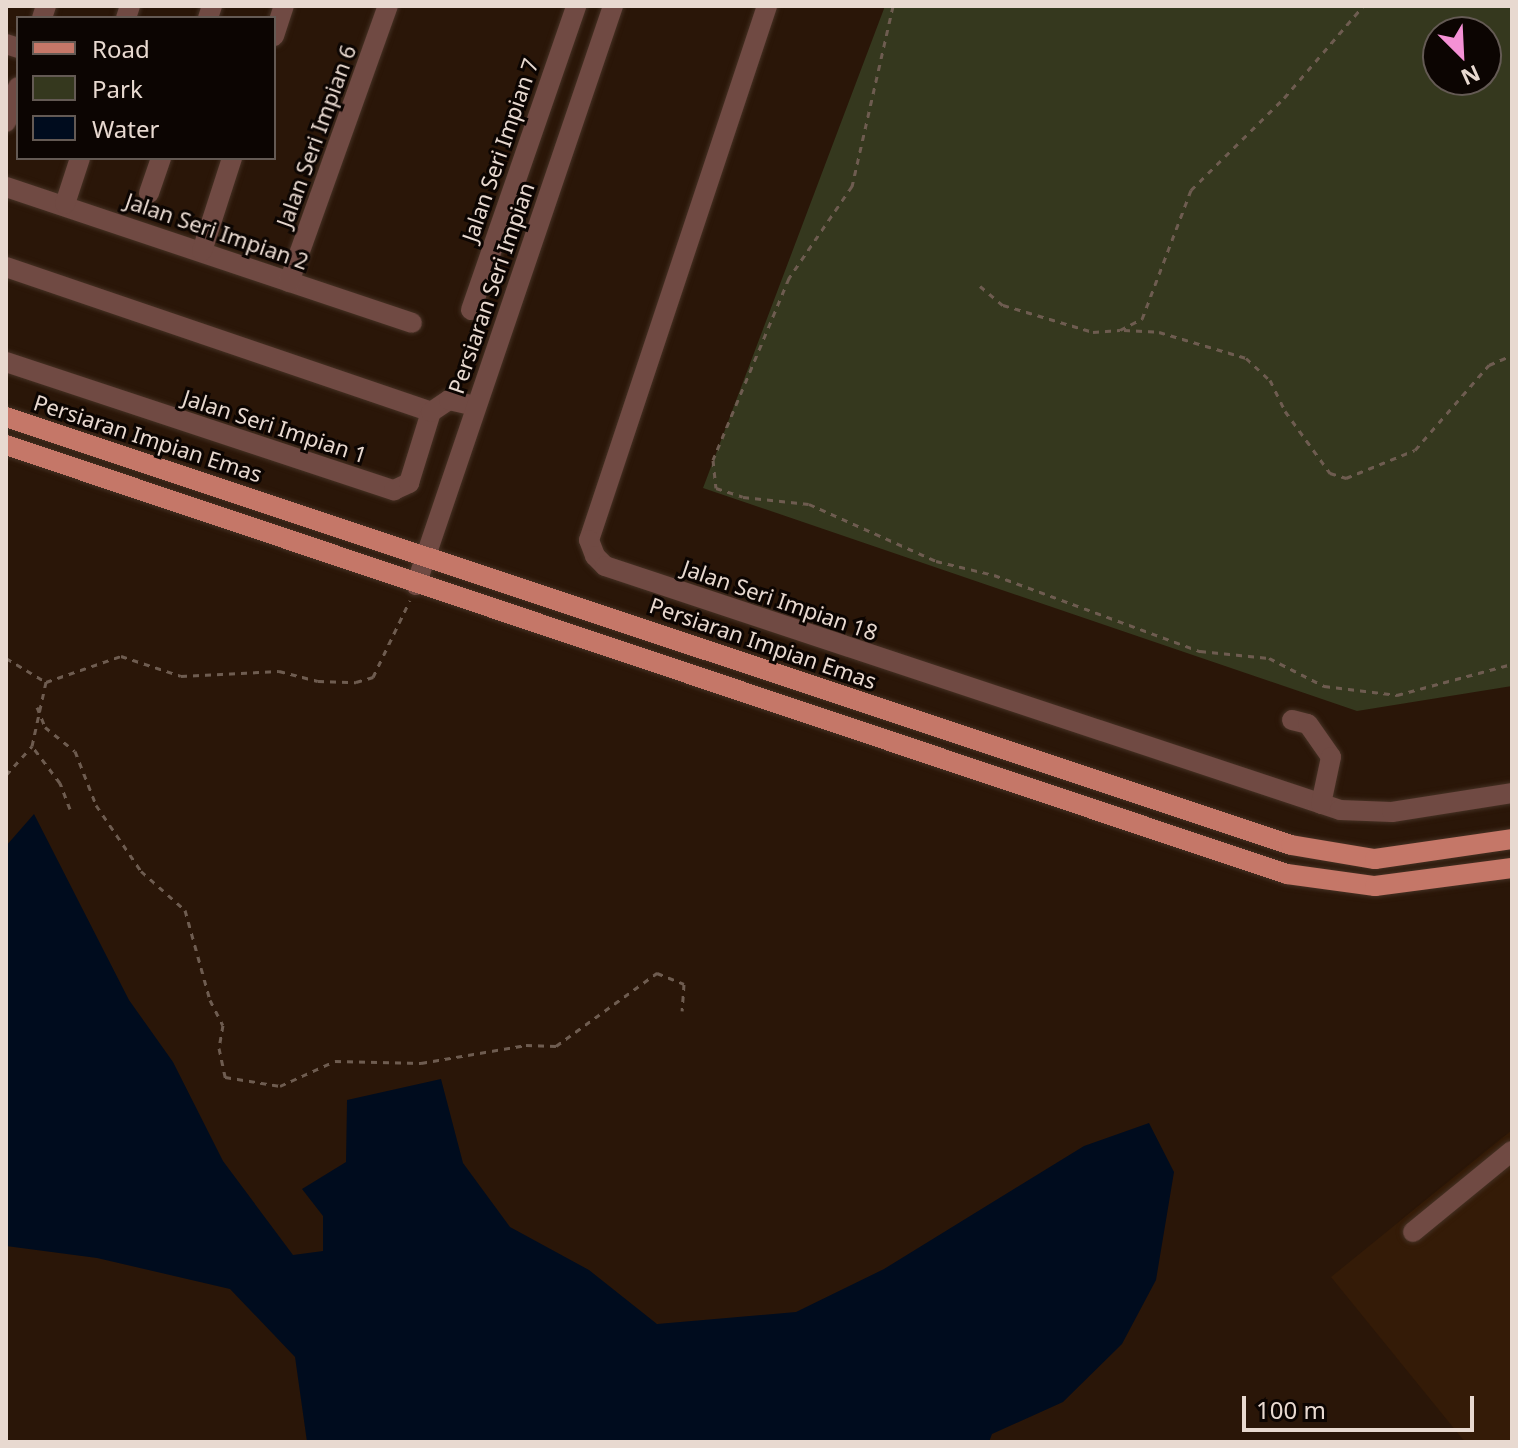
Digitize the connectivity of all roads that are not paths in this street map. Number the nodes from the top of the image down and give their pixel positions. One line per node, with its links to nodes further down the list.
1 (284, 6): 6 (street)
2 (388, 6): 17 (street, Jalan Seri Impian 6)
3 (576, 6): 18 (street, Jalan Seri Impian 7)
4 (613, 6): 21 (street, Persiaran Seri Impian)
5 (767, 6): 29 (street, Jalan Seri Impian 18)
6 (276, 30)
7 (16, 93): 8 (street)
8 (6, 122)
9 (79, 160): 14 (street)
10 (160, 160): 13 (street)
11 (231, 160): 15 (street)
12 (6, 187): 14 (street, Jalan Seri Impian 2)
13 (149, 193)
14 (65, 204): 15 (street, Jalan Seri Impian 2)
15 (202, 251): 17 (street, Jalan Seri Impian 2)
16 (6, 267): 22 (street)
17 (289, 282): 19 (street, Jalan Seri Impian 2)
18 (471, 310)
19 (412, 323)
20 (6, 362): 22 (street, Jalan Seri Impian 1)
21 (476, 406): 22 (street); 25 (street, Persiaran Seri Impian)
22 (431, 412)
23 (6, 417): 25 (main road, Persiaran Impian Emas)
24 (6, 445): 26 (main road)
25 (426, 555): 26 (street, Persiaran Seri Impian); 30 (main road, Persiaran Impian Emas)
26 (416, 585): 31 (main road)
27 (1292, 720): 29 (street)
28 (1512, 793): 29 (street, Jalan Seri Impian 18)
29 (1321, 804)
30 (1512, 839)
31 (1512, 868)
32 (1512, 1151): 33 (street)
33 (1413, 1232)

